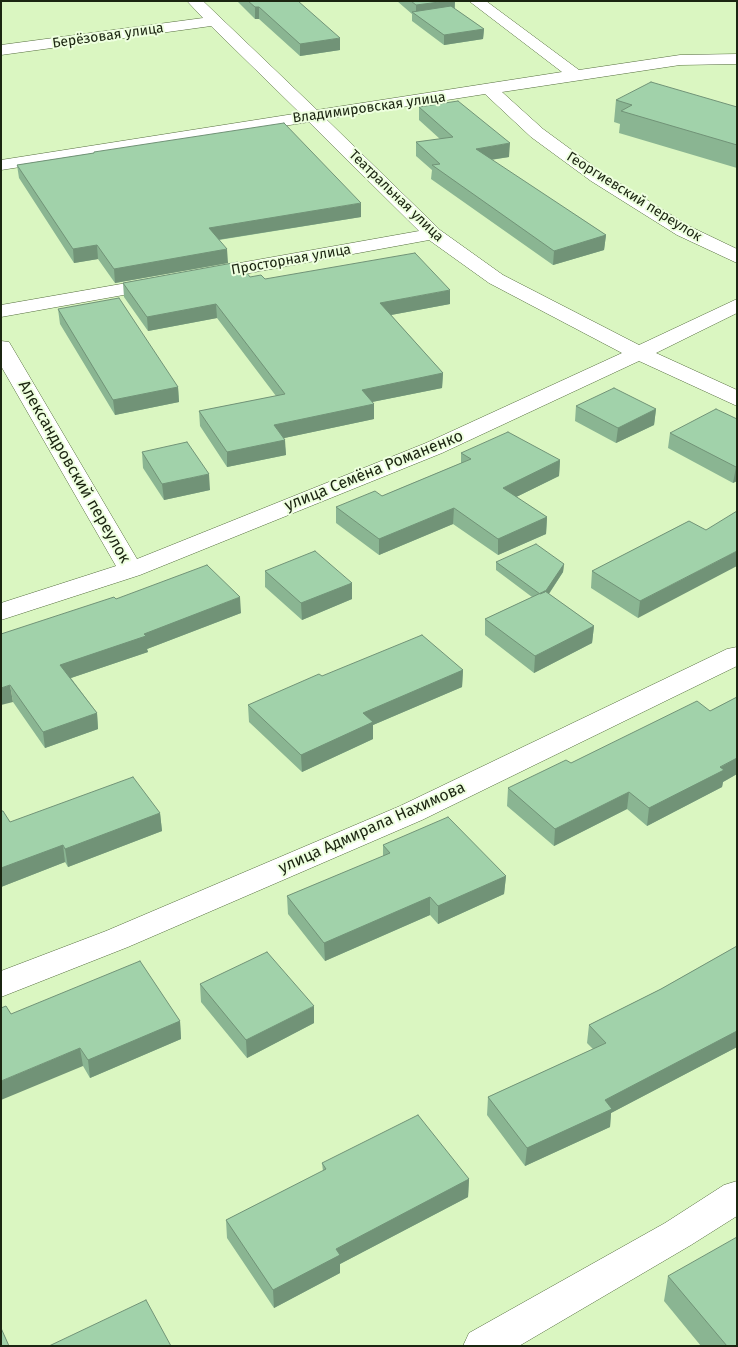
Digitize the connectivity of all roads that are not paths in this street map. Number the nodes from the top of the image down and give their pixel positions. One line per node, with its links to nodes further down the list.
1 (194, 1): 4 (street, Театральная улица)
2 (505, 2): 3 (street)
3 (479, 3): 7 (street)
4 (214, 21): 5 (street, Берёзовая улица); 9 (street, Театральная улица)
5 (1, 50)
6 (737, 58): 7 (street, Владимировская улица)
7 (576, 75): 8 (street, Владимировская улица)
8 (490, 90): 9 (street, Владимировская улица); 12 (street, Георгиевский переулок)
9 (314, 116): 10 (street, Владимировская улица); 11 (street, Театральная улица)
10 (1, 165)
11 (433, 234): 14 (street, Просторная улица); 16 (street, Театральная улица)
12 (737, 257)
13 (737, 305): 16 (street, улица Семёна Романенко)
14 (1, 312)
15 (1, 347): 18 (street, Александровский переулок)
16 (639, 353): 17 (street, Театральная улица); 18 (street, улица Семёна Романенко)
17 (737, 399)
18 (131, 570): 19 (street, улица Семёна Романенко)
19 (1, 612)
20 (737, 655): 21 (street, улица Адмирала Нахимова)
21 (1, 985)
22 (737, 1196): 23 (street)
23 (483, 1346)

